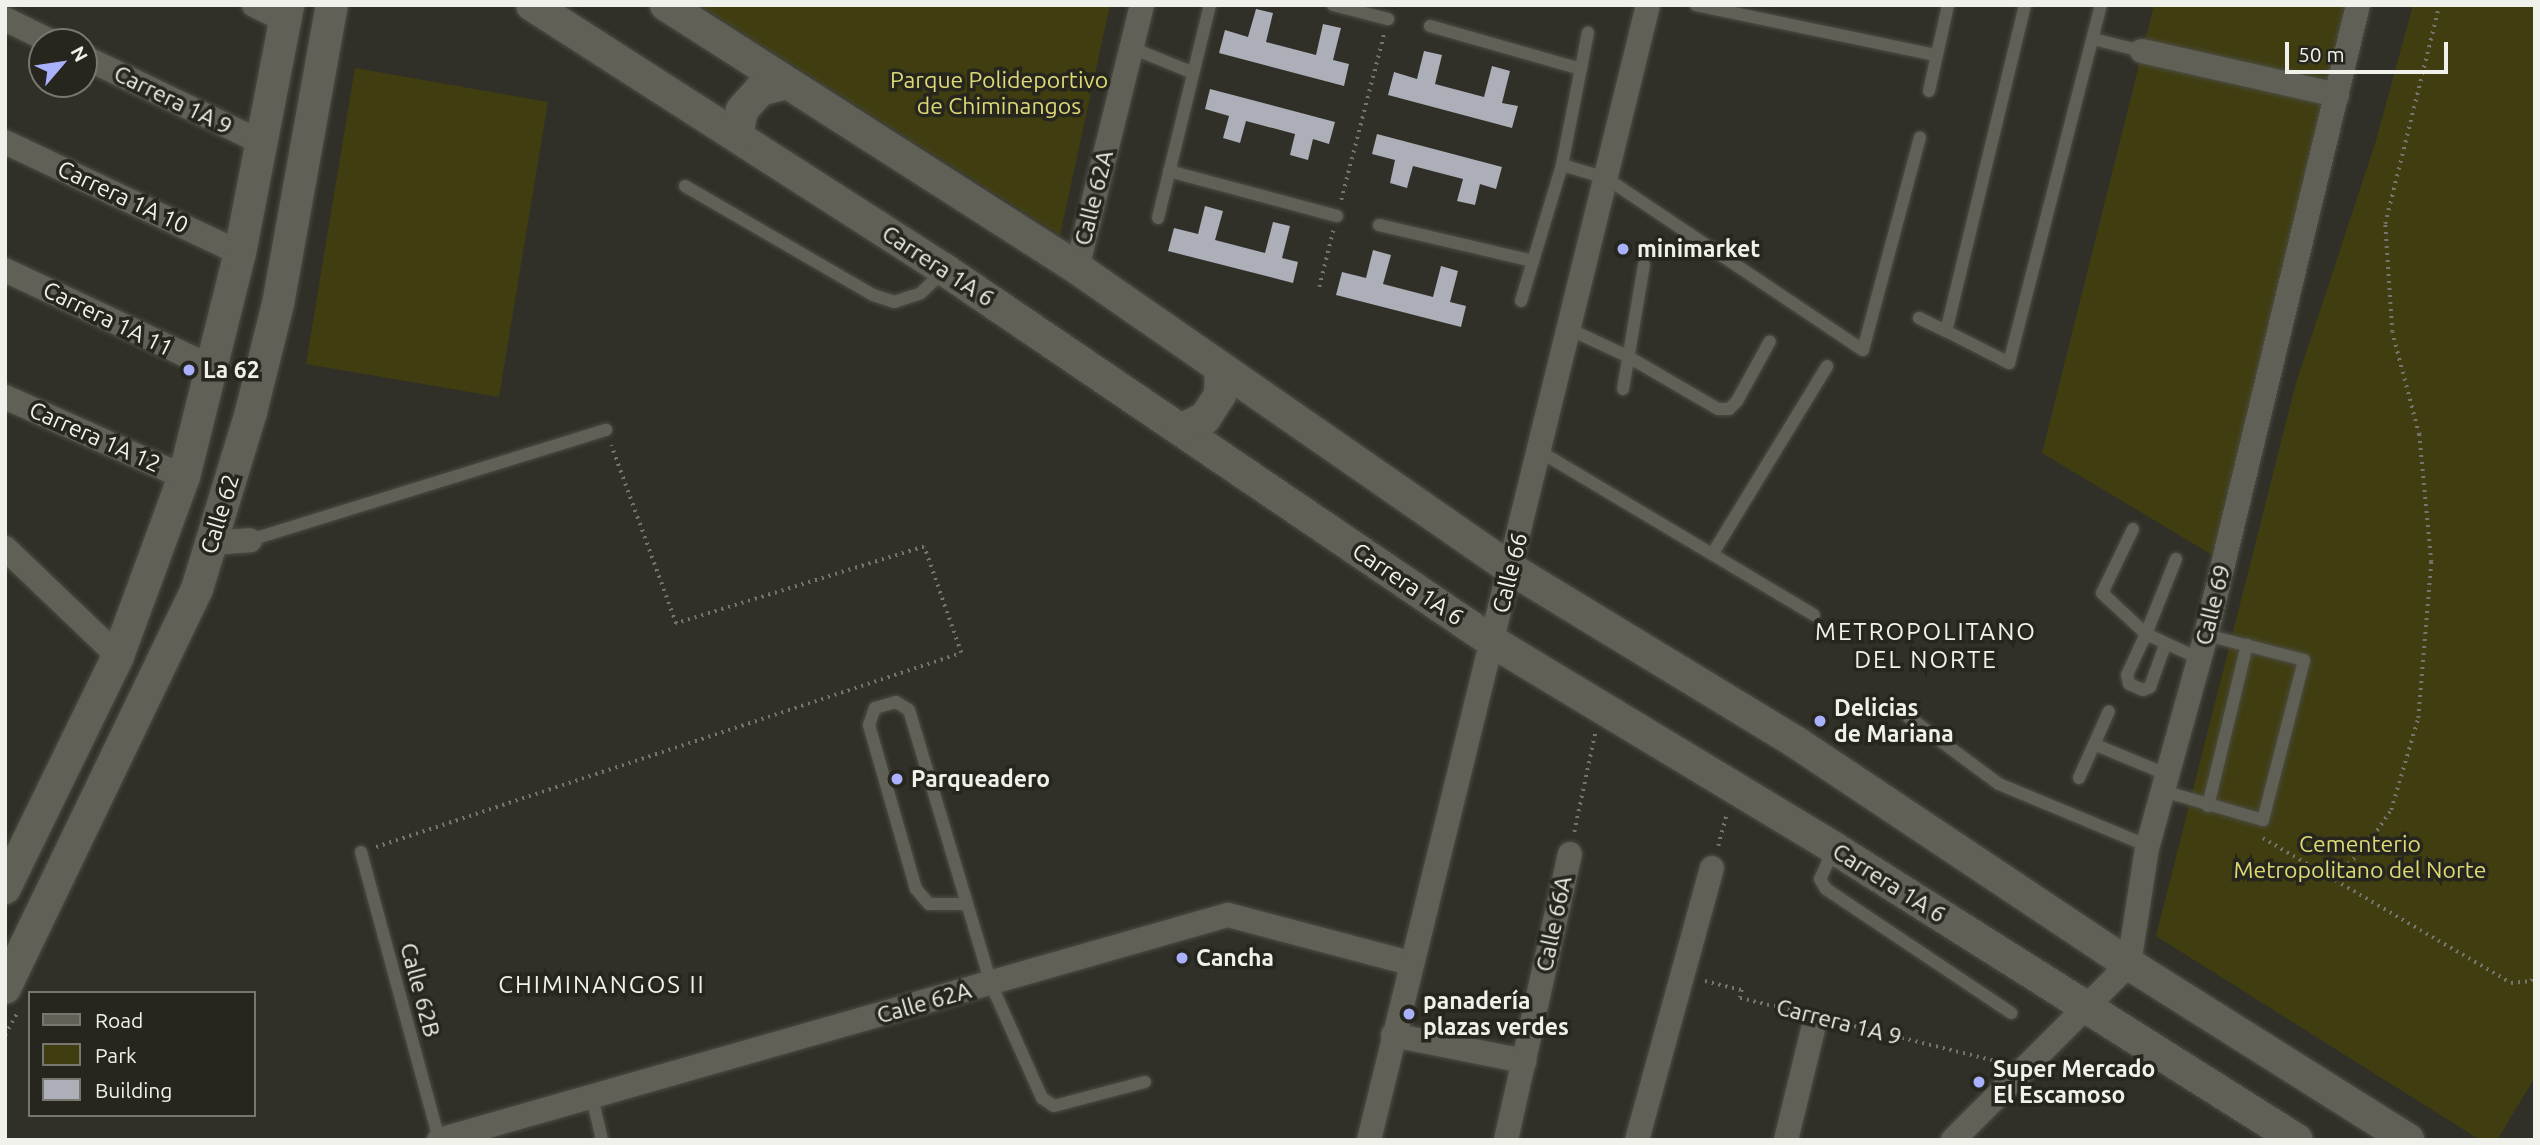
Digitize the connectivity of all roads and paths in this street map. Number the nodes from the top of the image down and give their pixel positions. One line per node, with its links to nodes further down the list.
1 (254, 5): 15 (street)
2 (533, 5): 31 (street, Carrera 1A 6)
3 (666, 5): 28 (street)
4 (1142, 5): 22 (street, Calle 62A)
5 (1210, 5): 27 (lane)
6 (1333, 5): 17 (lane)
7 (1648, 5): 37 (street, Calle 66)
8 (1696, 5): 24 (lane)
9 (1948, 5): 24 (lane)
10 (2025, 5): 52 (lane)
11 (2101, 5): 21 (lane)
12 (2358, 5): 30 (street, Calle 69)
13 (2439, 5): 96 (path)
14 (336, 12): 66 (street, Calle 62)
15 (286, 13): 34 (street, Calle 62)
16 (5, 19): 19 (street)
17 (1388, 19): 39 (path)
18 (1430, 26): 26 (lane)
19 (28, 30)
20 (1588, 33): 26 (lane)
21 (2093, 38): 23 (lane); 52 (lane)
22 (1132, 48): 27 (lane); 45 (street, Calle 62A)
23 (2142, 51): 30 (street)
24 (1935, 55): 29 (lane)
25 (98, 64): 34 (street, Carrera 1A 9)
26 (1581, 69): 35 (lane)
27 (1191, 72): 36 (lane)
28 (786, 83): 31 (street); 45 (street)
29 (1928, 91)
30 (2337, 95): 76 (street, Calle 69)
31 (737, 136): 47 (street, Carrera 1A 6)
32 (1920, 137): 37 (lane)
33 (5, 142): 42 (street, Carrera 1A 10)
34 (261, 142): 42 (street, Calle 62)
35 (1562, 165): 37 (lane); 43 (lane)
36 (1169, 171): 39 (lane); 40 (lane)
37 (1606, 178): 51 (street, Calle 66)
38 (685, 186): 47 (lane)
39 (1337, 216): 48 (path)
40 (1158, 218)
41 (1379, 225): 43 (lane)
42 (240, 253): 56 (street, Calle 62)
43 (1533, 261): 49 (lane)
44 (1644, 265): 54 (lane)
45 (1077, 268): 57 (street)
46 (5, 270): 56 (street, Carrera 1A 11)
47 (945, 270): 61 (street, Carrera 1A 6)
48 (1319, 287)
49 (1521, 302)
50 (1920, 318): 52 (lane)
51 (1569, 329): 54 (lane); 62 (street, Calle 66)
52 (1946, 331)
53 (1770, 341): 54 (lane)
54 (1628, 356): 58 (lane)
55 (1827, 366): 68 (lane)
56 (211, 367): 63 (street, Calle 62)
57 (1221, 368): 61 (street); 70 (street)
58 (1623, 388)
59 (5, 397): 63 (street, Carrera 1A 12)
60 (606, 430): 65 (lane); 88 (path)
61 (1181, 430): 73 (street, Carrera 1A 6)
62 (1539, 451): 68 (lane); 70 (street, Calle 66)
63 (184, 477): 77 (street, Calle 62)
64 (2133, 529): 72 (lane)
65 (250, 540): 66 (street)
66 (211, 543): 98 (street, Calle 62)
67 (5, 548): 77 (street)
68 (1713, 553): 71 (lane)
69 (2176, 559): 72 (lane)
70 (1511, 569): 73 (street, Calle 66); 94 (street)
71 (1814, 615)
72 (2146, 634): 74 (lane); 74 (lane)
73 (1493, 642): 78 (street, Carrera 1A 6); 93 (street, Calle 66)
74 (2165, 645): 76 (lane)
75 (2247, 645): 76 (lane); 85 (lane); 85 (lane)
76 (2203, 647): 83 (street, Calle 69)
77 (118, 656): 91 (street, Calle 62)
78 (1600, 708): 84 (street, Carrera 1A 6); 89 (path, Calle 66A)
79 (2109, 711): 81 (lane)
80 (1907, 716): 86 (lane)
81 (2096, 746): 82 (lane); 83 (lane)
82 (2079, 778)
83 (2165, 783): 85 (lane); 86 (street, Calle 69)
84 (1734, 787): 87 (street, Carrera 1A 6); 90 (path)
85 (2208, 806)
86 (2141, 844): 94 (street, Calle 69)
87 (1833, 848): 99 (street, Carrera 1A 6); 100 (lane)
88 (361, 852): 108 (lane, Calle 62B)
89 (1570, 854): 103 (street, Calle 66A)
90 (1712, 868): 95 (street)
91 (5, 888)
92 (965, 904): 92 (lane); 97 (lane)
93 (1410, 963): 97 (street, Calle 62A); 102 (street, Calle 66)
94 (2129, 964): 99 (street); 115 (street)
95 (1682, 976): 101 (path, Carrera 1A 9); 112 (street)
96 (2535, 976)
97 (991, 984): 105 (lane); 106 (street, Calle 62A)
98 (5, 988)
99 (2088, 1006): 107 (street); 114 (street, Carrera 1A 6)
100 (2011, 1013)
101 (1813, 1020): 104 (path, Carrera 1A 9); 113 (street)
102 (1393, 1035): 103 (street); 110 (street, Calle 66)
103 (1524, 1061): 111 (street, Calle 66A)
104 (2006, 1063)
105 (1145, 1082)
106 (592, 1097): 108 (street, Calle 62A); 109 (lane)
107 (1959, 1138)
108 (439, 1140)
109 (602, 1140)
110 (1369, 1140)
111 (1506, 1140)
112 (1637, 1140)
113 (1786, 1140)
114 (2297, 1140)
115 (2408, 1140)

